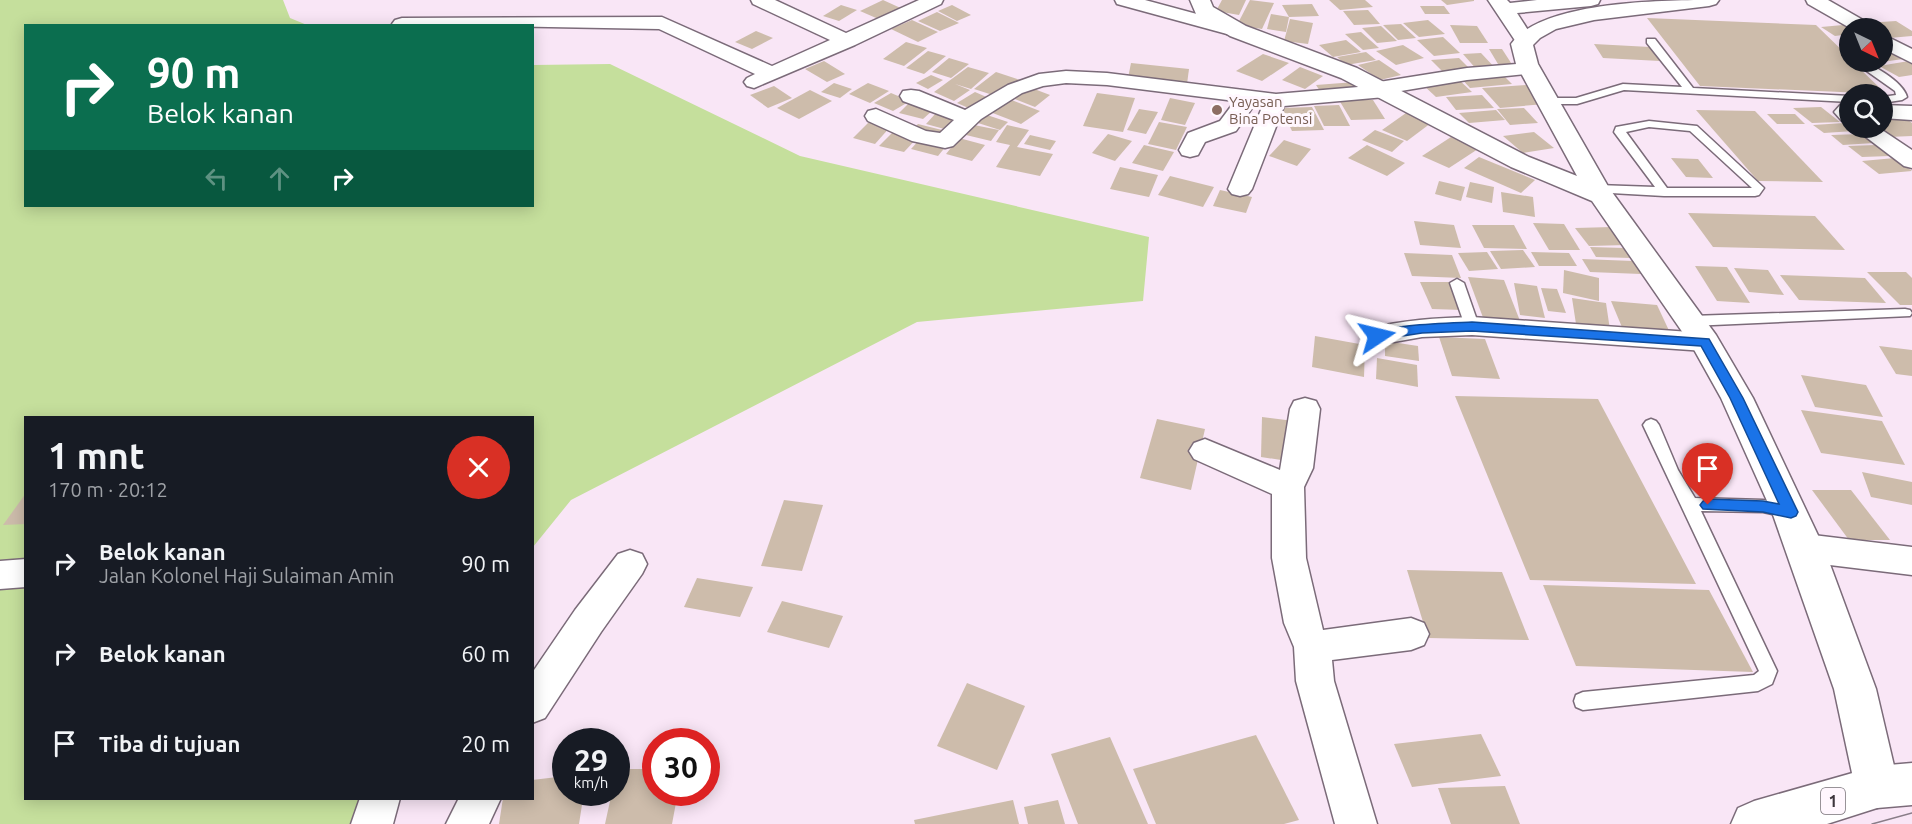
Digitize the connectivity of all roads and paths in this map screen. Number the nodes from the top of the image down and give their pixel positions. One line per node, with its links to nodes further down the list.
1 (760, 0): 13 (street)
2 (1124, 0): 12 (street)
3 (1158, 0): 9 (street)
4 (1591, 0): 8 (street)
5 (1709, 0): 18 (main road)
6 (1815, 0): 10 (street)
7 (918, 2): 13 (street)
8 (1501, 4): 18 (street)
9 (1202, 5): 12 (main road)
10 (1846, 18)
11 (402, 24): 21 (street)
12 (1238, 32): 25 (main road)
13 (848, 40): 21 (street)
14 (1651, 41): 26 (lane)
15 (1893, 42): 16 (street)
16 (1912, 42)
17 (1893, 46): 19 (street)
18 (1527, 55): 25 (street); 32 (main road)
19 (1912, 57)
20 (1873, 72): 23 (lane)
21 (771, 73): 22 (street)
22 (749, 84)
23 (1891, 84)
24 (1893, 85): 30 (lane)
25 (1382, 89): 31 (street); 41 (main road)
26 (1689, 89): 29 (lane); 32 (lane)
27 (911, 96): 36 (street)
28 (1247, 98): 31 (street); 36 (street); 38 (street)
29 (1839, 98)
30 (1893, 98)
31 (1276, 100): 40 (street)
32 (1548, 101): 41 (main road)
33 (1893, 112): 34 (street)
34 (1912, 113)
35 (876, 116): 36 (street)
36 (968, 118)
37 (1879, 138): 39 (street)
38 (1190, 150)
39 (1912, 161)
40 (1240, 189)
41 (1599, 192): 42 (lane); 46 (main road)
42 (1664, 192): 42 (lane)
43 (1457, 283): 45 (lane)
44 (1905, 313): 46 (lane)
45 (1472, 326): 46 (street); 47 (street)
46 (1698, 331): 53 (main road)
47 (1377, 336)
48 (1305, 409): 51 (street)
49 (1651, 425): 52 (lane)
50 (1205, 452): 51 (street)
51 (1288, 487): 60 (street)
52 (1690, 504): 53 (lane); 61 (lane)
53 (1791, 512): 54 (main road)
54 (1805, 548): 55 (street); 63 (main road)
55 (1912, 561)
56 (24, 573): 57 (street)
57 (0, 575)
58 (621, 577): 62 (street)
59 (1411, 634): 60 (street)
60 (1312, 647): 68 (street)
61 (1583, 701)
62 (534, 703)
63 (1895, 786): 69 (main road, 1)
64 (379, 800): 66 (street)
65 (480, 800): 67 (street)
66 (372, 824)
67 (467, 824)
68 (1356, 824)
69 (1754, 824)

